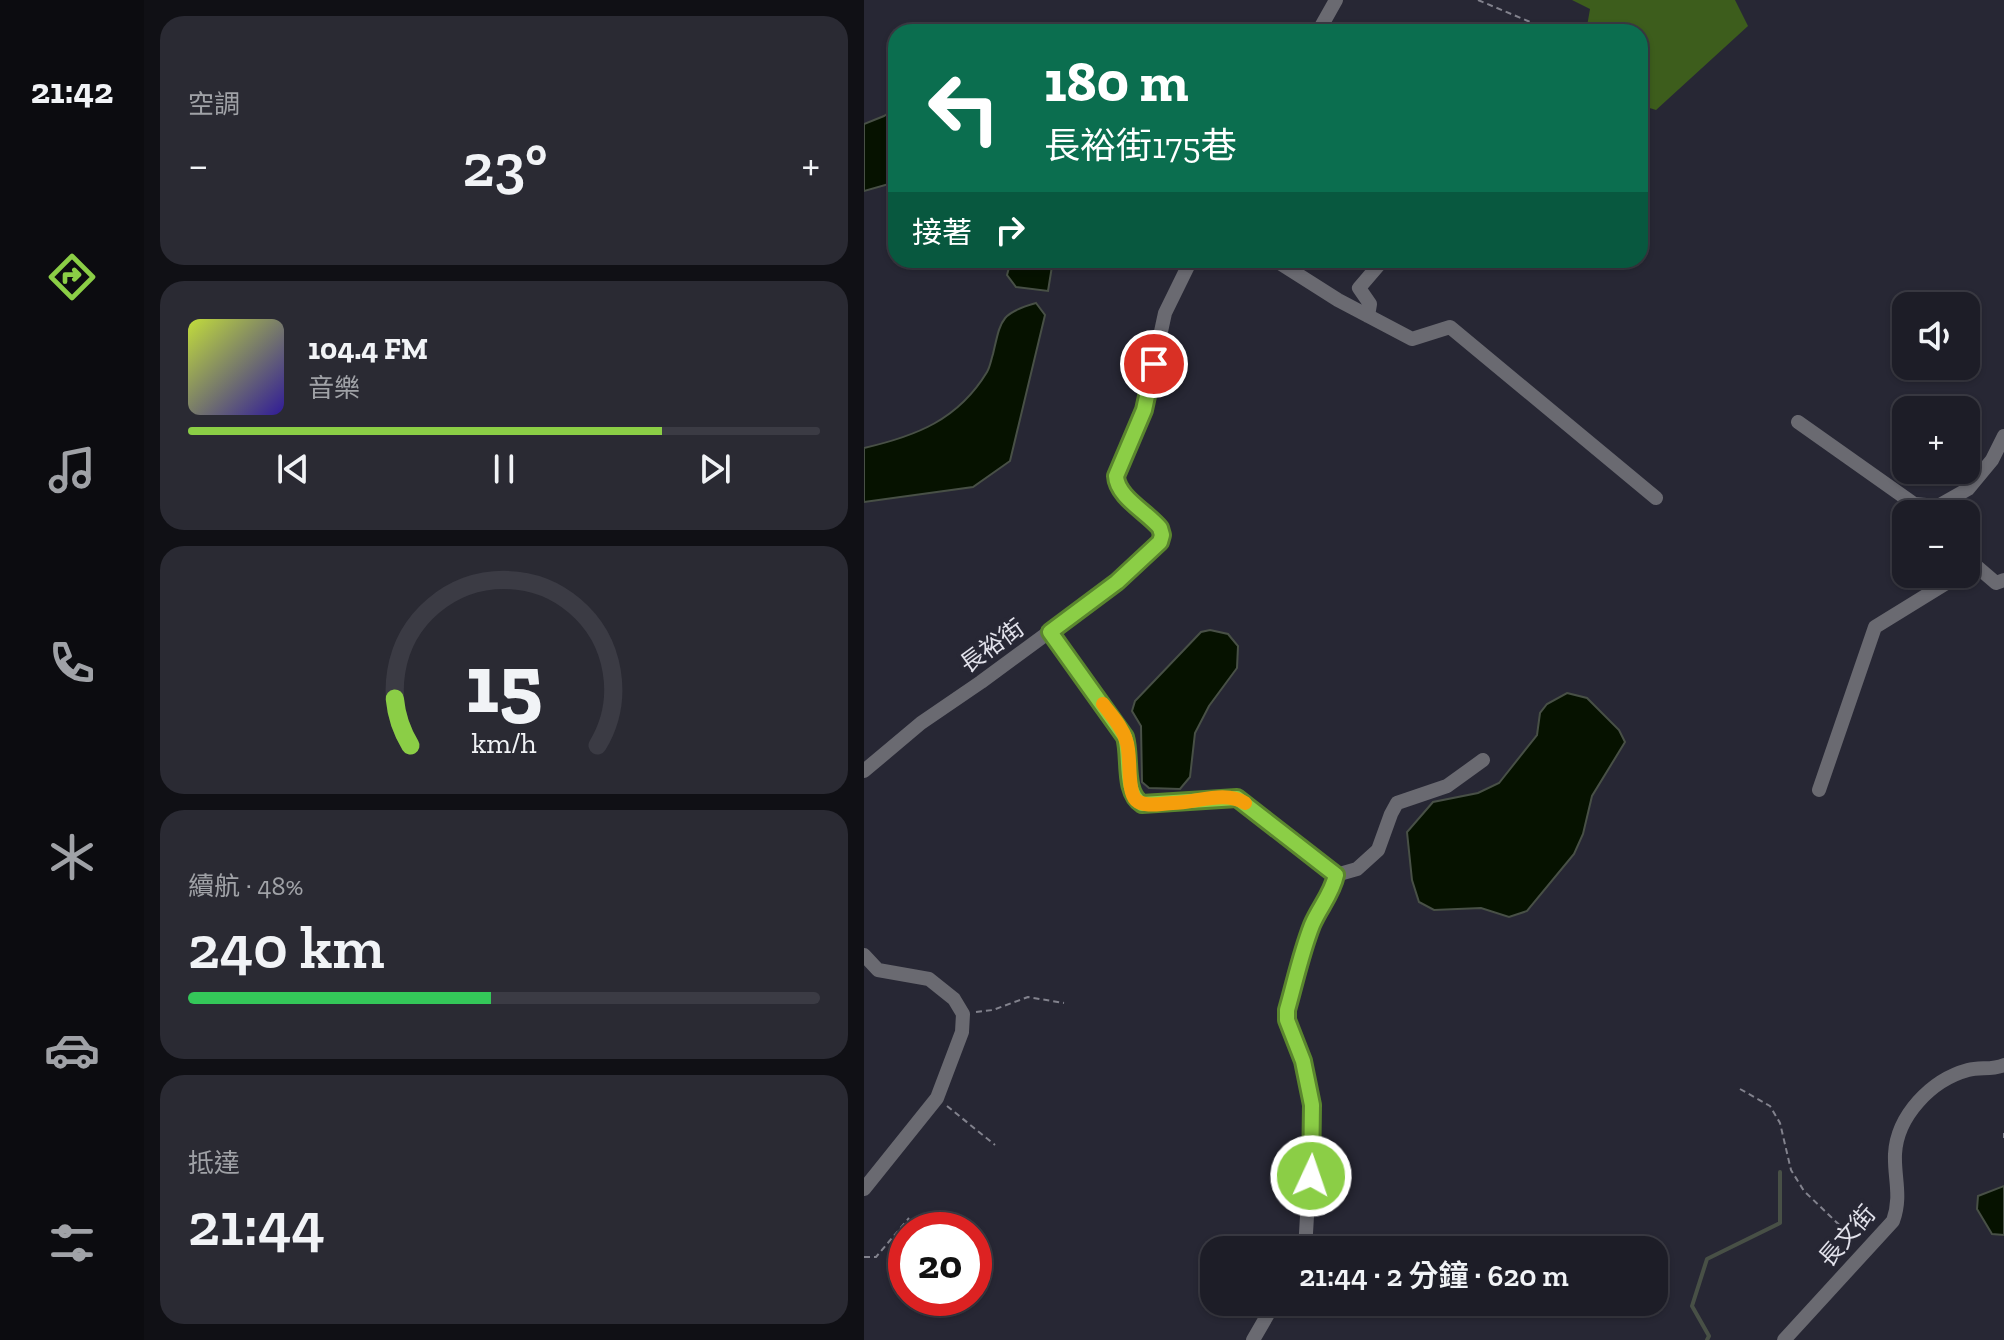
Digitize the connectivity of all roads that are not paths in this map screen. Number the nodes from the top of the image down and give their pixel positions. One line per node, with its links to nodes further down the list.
1 (1336, 0): 2 (street)
2 (1322, 24)
3 (1187, 268): 13 (street, 長裕街)
4 (1288, 268): 6 (street)
5 (1376, 268): 6 (street)
6 (1368, 316): 9 (street)
7 (1798, 422): 8 (street)
8 (2004, 436)
9 (1656, 498)
10 (1980, 569): 11 (street)
11 (2004, 580)
12 (1938, 588): 16 (street)
13 (1050, 632): 15 (street, 長裕街); 17 (street)
14 (1483, 760): 17 (street)
15 (864, 771)
16 (1819, 790)
17 (1336, 875): 21 (street)
18 (864, 955): 20 (street)
19 (2004, 1065): 24 (street, 長文街)
20 (864, 1189)
21 (1306, 1236)
22 (1267, 1316): 23 (street)
23 (1253, 1340)
24 (1784, 1340)

